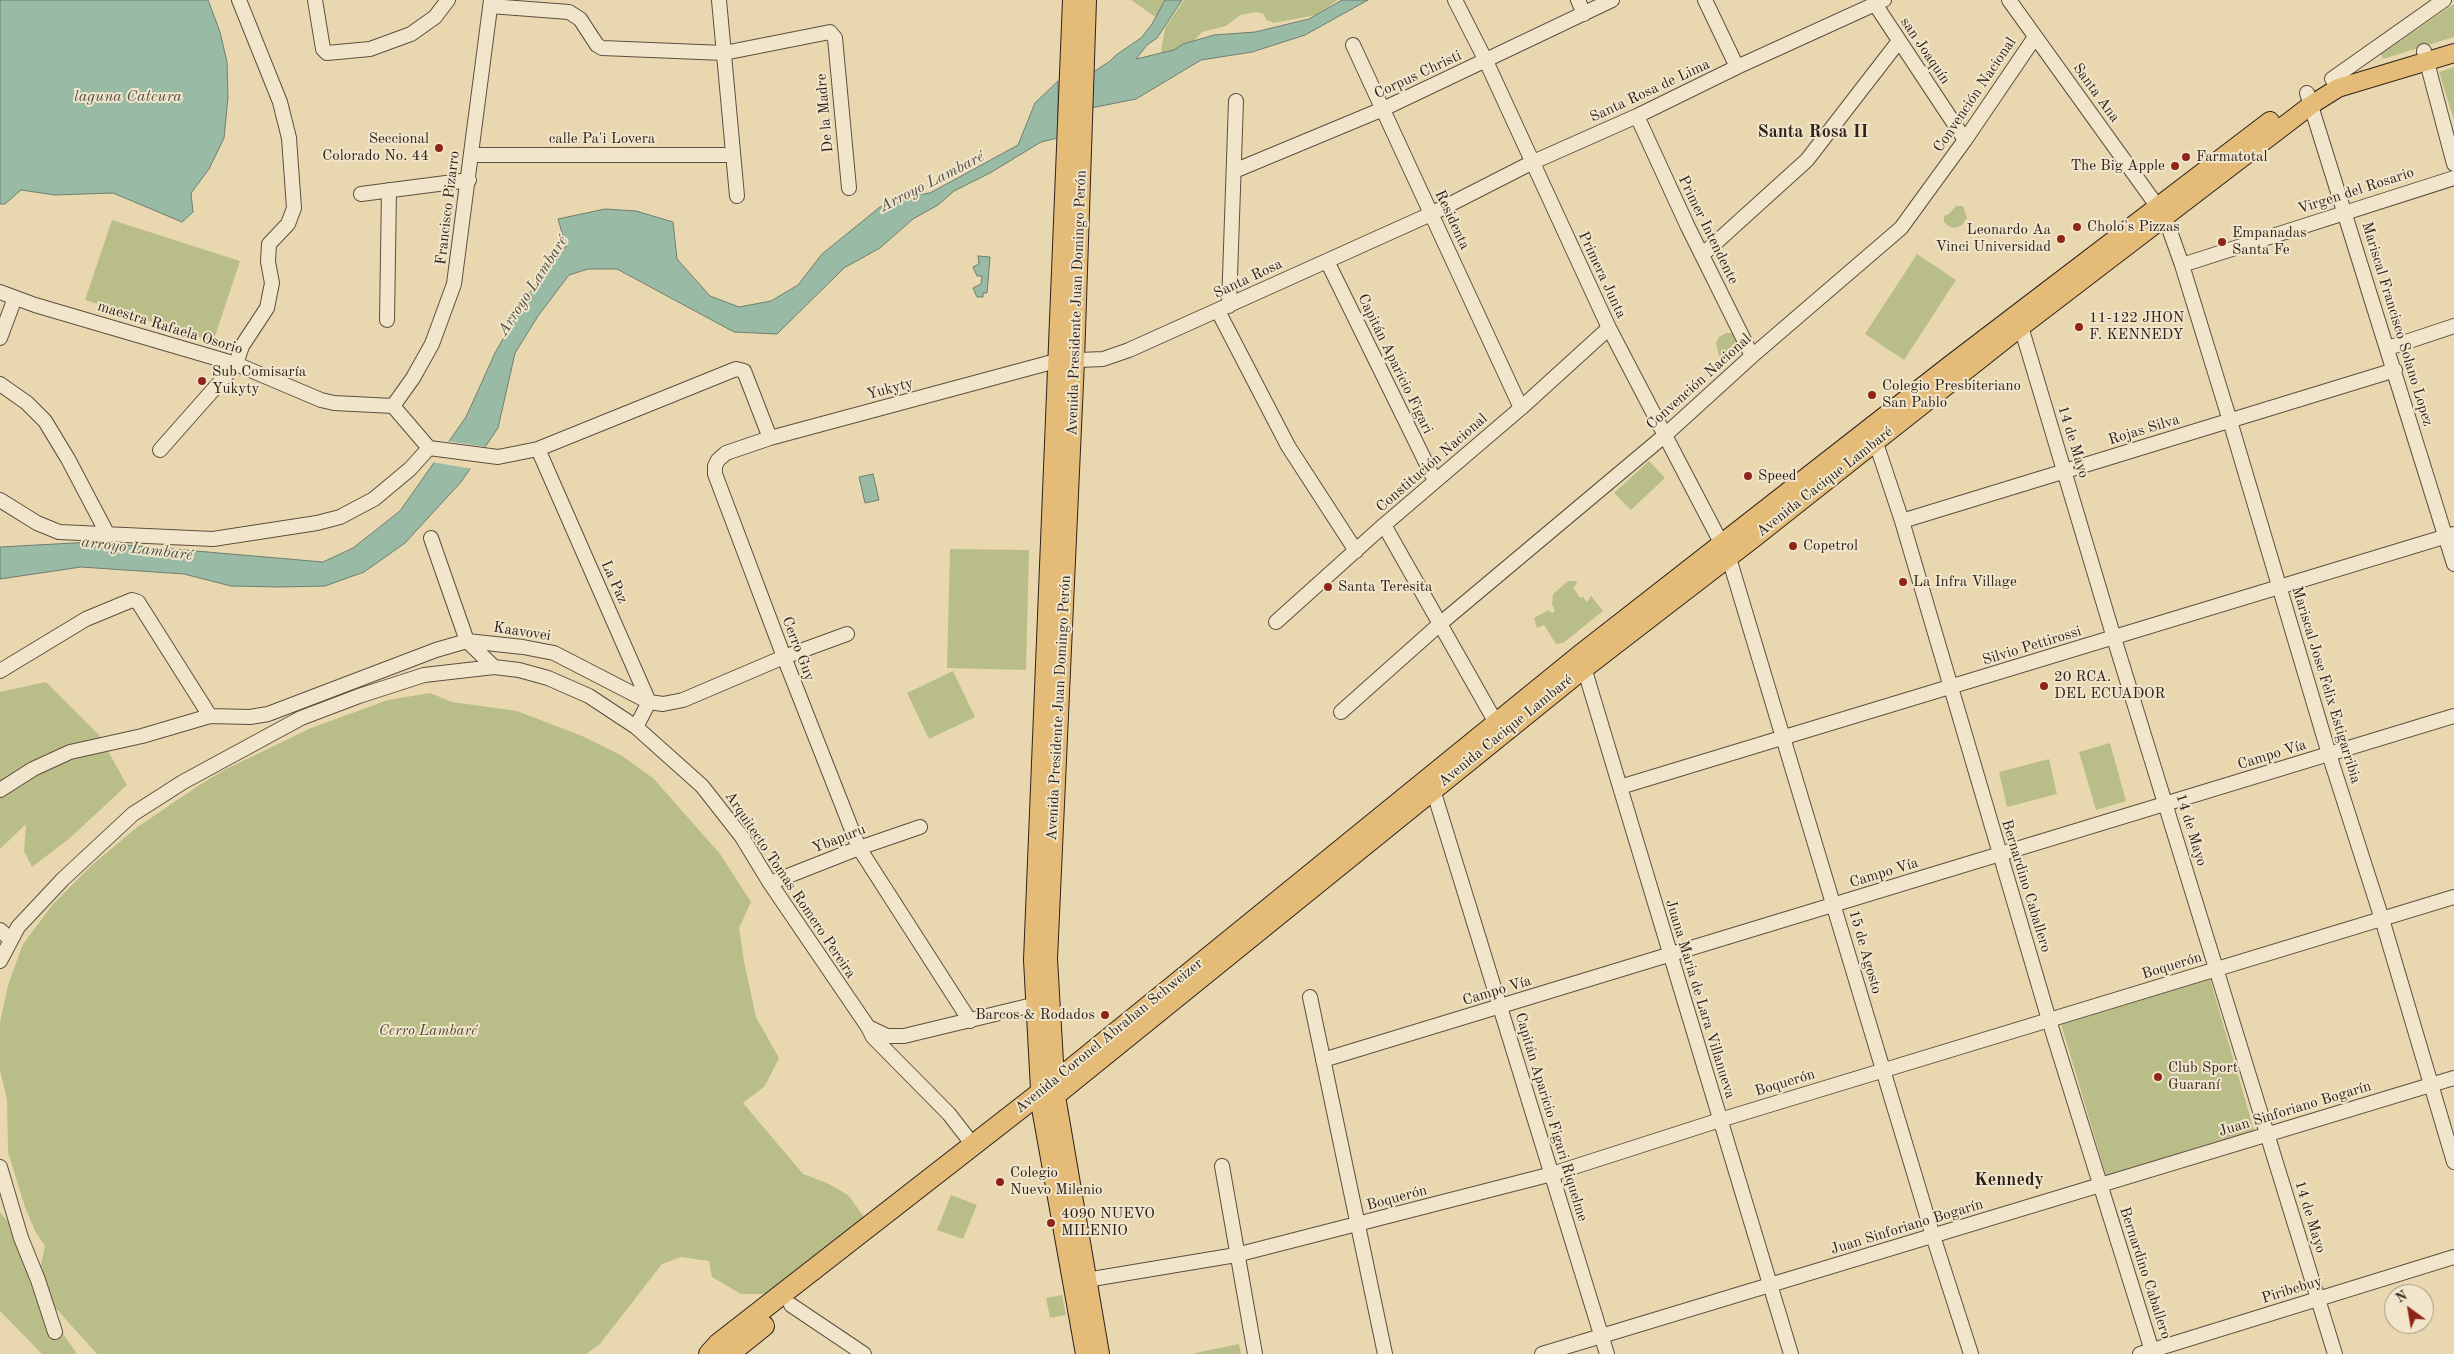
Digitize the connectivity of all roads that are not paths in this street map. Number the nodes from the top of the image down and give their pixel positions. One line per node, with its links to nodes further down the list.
1 (239, 0): 62 (street)
2 (315, 0): 3 (street)
3 (448, 0)
4 (719, 0): 21 (street)
5 (1072, 0): 31 (main road, Avenida Presidente Juan Domingo Perón)
6 (1087, 0): 31 (main road, Avenida Presidente Juan Domingo Perón)
7 (1455, 0): 24 (street, Primera Junta)
8 (1578, 0): 16 (street)
9 (1612, 0): 16 (street, Corpus Christi)
10 (1705, 0): 25 (street)
11 (2009, 0): 17 (street, Santa Ana)
12 (2444, 0): 26 (street)
13 (1880, 2): 18 (street, san Joaquín); 25 (street, Santa Rosa de Lima)
14 (491, 3): 15 (street); 33 (street, Francisco Pizarro)
15 (571, 6): 21 (street)
16 (1584, 14): 24 (street, Corpus Christi)
17 (2035, 36): 32 (street, Convención Nacional); 44 (street, Santa Ana)
18 (1899, 41): 32 (street, san Joaquín); 47 (street)
19 (2454, 43): 23 (main road, Avenida Cacique Lambaré)
20 (1353, 45): 29 (street, Residenta)
21 (724, 53): 34 (street); 40 (street, De la Madre)
22 (2454, 54): 23 (main road, Avenida Cacique Lambaré)
23 (2425, 56): 26 (main road, Avenida Cacique Lambaré); 27 (main road, Avenida Cacique Lambaré); 36 (street)
24 (1486, 61): 29 (street, Corpus Christi); 35 (street, Primera Junta)
25 (1737, 67): 30 (street, Santa Rosa de Lima)
26 (2332, 79): 27 (main road, Avenida Cacique Lambaré)
27 (2309, 99): 44 (main road, Avenida Cacique Lambaré); 45 (street, Mariscal Francisco Solano Lopez)
28 (1236, 101): 37 (street)
29 (1383, 109): 37 (street, Corpus Christi); 46 (street, Residenta)
30 (1637, 116): 35 (street, Santa Rosa de Lima); 47 (street, Primer Intendente)
31 (1076, 133): 60 (main road, Avenida Presidente Juan Domingo Perón); 61 (main road, Avenida Presidente Juan Domingo Perón)
32 (1965, 140): 59 (street, Convención Nacional)
33 (471, 155): 34 (street, calle Pa'i Lovera); 39 (street, Francisco Pizarro)
34 (733, 155): 43 (street)
35 (1531, 163): 46 (street, Santa Rosa de Lima); 56 (street, Primera Junta)
36 (2454, 164)
37 (1234, 171): 52 (street)
38 (2454, 178): 45 (street, Virgen del Rosario)
39 (469, 180): 41 (street); 65 (street, Francisco Pizarro)
40 (848, 188)
41 (389, 190): 42 (street); 53 (street)
42 (361, 194)
43 (737, 196)
44 (2161, 211): 49 (street, Mariscal Jose Felix Estigarribia); 54 (main road, Avenida Cacique Lambaré)
45 (2344, 212): 49 (street, Virgen del Rosario); 58 (street, Mariscal Francisco Solano Lopez)
46 (1432, 214): 48 (street, Santa Rosa); 66 (street, Residenta)
47 (1702, 255): 59 (street, Primer Intendente)
48 (1327, 261): 52 (street, Santa Rosa); 76 (street, Capitán Aparicio Figari)
49 (2182, 264): 67 (street, Mariscal Jose Felix Estigarribia)
50 (0, 292): 51 (street, maestra Rafaela Osorio)
51 (15, 298): 57 (street); 62 (street, maestra Rafaela Osorio)
52 (1224, 309): 61 (street, Santa Rosa); 84 (street)
53 (387, 320)
54 (2019, 321): 68 (main road, Avenida Cacique Lambaré); 75 (street, 14 de Mayo)
55 (2454, 326): 58 (street)
56 (1609, 328): 66 (street, Constitución Nacional); 69 (street, Primera Junta)
57 (0, 338)
58 (2388, 348): 63 (street, Mariscal Francisco Solano Lopez)
59 (1752, 356): 69 (street, Convención Nacional)
60 (1056, 361): 61 (street, Yukyty); 70 (street, Yukyty); 112 (main road, Avenida Presidente Juan Domingo Perón)
61 (1075, 361): 112 (main road, Avenida Presidente Juan Domingo Perón)
62 (236, 364): 65 (street, maestra Rafaela Osorio); 73 (street)
63 (2395, 370): 67 (street, Rojas Silva); 81 (street, Mariscal Francisco Solano Lopez)
64 (0, 384): 80 (street)
65 (393, 406): 71 (street)
66 (1521, 408): 76 (street, Constitución Nacional)
67 (2230, 421): 75 (street, Rojas Silva); 86 (street, Mariscal Jose Felix Estigarribia)
68 (1873, 435): 78 (street, Bernardino Caballero); 83 (main road, Avenida Cacique Lambaré)
69 (1664, 436): 83 (street, Primera Junta); 88 (street, Convención Nacional)
70 (770, 438): 72 (street); 74 (street, Yukyty)
71 (432, 448): 72 (street); 80 (street)
72 (538, 449): 97 (street, La Paz)
73 (160, 450)
74 (718, 460): 92 (street, Cerro Guy)
75 (2065, 471): 78 (street, Rojas Silva); 90 (street, 14 de Mayo)
76 (1435, 481): 79 (street, Constitución Nacional)
77 (0, 500): 80 (street)
78 (1902, 521): 96 (street, Bernardino Caballero)
79 (1384, 525): 84 (street, Constitución Nacional); 88 (street)
80 (108, 535)
81 (2450, 535): 85 (street, Mariscal Francisco Solano Lopez); 86 (street, Silvio Pettirossi)
82 (431, 538): 91 (street)
83 (1725, 550): 93 (main road, Avenida Cacique Lambaré); 103 (street, 15 de Agosto)
84 (1356, 551): 87 (street, Constitución Nacional)
85 (2454, 564)
86 (2280, 587): 90 (street, Silvio Pettirossi); 104 (street, Mariscal Jose Felix Estigarribia)
87 (1276, 622)
88 (1441, 623): 98 (street, Convención Nacional); 101 (street)
89 (847, 634): 92 (street, Kaavovei)
90 (2114, 638): 96 (street, Silvio Pettirossi); 108 (street, 14 de Mayo)
91 (467, 641): 94 (street); 97 (street, Kaavovei); 99 (street, Kaavovei)
92 (784, 657): 97 (street, Kaavovei); 110 (street, Cerro Guy)
93 (1582, 662): 101 (main road, Avenida Cacique Lambaré); 105 (main road, Avenida Cacique Lambaré); 106 (street, Juana Maria de Lara Villanueva)
94 (494, 667): 102 (street, Arquitecto Tomas Romero Pereira); 118 (street, Arquitecto Tomas Romero Pereira)
95 (0, 671): 99 (street)
96 (1950, 688): 103 (street, Silvio Pettirossi); 111 (street, Bernardino Caballero)
97 (649, 702): 102 (street)
98 (1341, 712)
99 (210, 716): 107 (street, Kaavovei)
100 (2454, 716): 104 (street, Campo Vía)
101 (1495, 721): 105 (main road, Avenida Coronel Abrahan Schweizer)
102 (636, 727): 113 (street, Arquitecto Tomas Romero Pereira)
103 (1784, 738): 106 (street, Silvio Pettirossi); 115 (street, 15 de Agosto)
104 (2329, 754): 108 (street, Campo Vía); 116 (street, Mariscal Jose Felix Estigarribia)
105 (1431, 782): 124 (street, Capitán Aparicio Figari Riquelme); 129 (main road, Avenida Coronel Abrahan Schweizer); 134 (main road, Avenida Coronel Abrahan Schweizer)
106 (1620, 787): 119 (street, Juana Maria de Lara Villanueva)
107 (0, 790)
108 (2166, 804): 111 (street, Campo Vía); 121 (street, 14 de Mayo)
109 (920, 827): 110 (street, Ybapuru)
110 (860, 848): 113 (street, Ybapuru); 126 (street, Cerro Guy)
111 (1999, 855): 115 (street, Campo Vía); 125 (street, Bernardino Caballero)
112 (1044, 864): 123 (main road, Avenida Presidente Juan Domingo Perón)
113 (770, 883): 127 (street, Arquitecto Tomas Romero Pereira)
114 (2454, 897): 116 (street, Boquerón)
115 (1834, 905): 119 (street, Campo Vía); 131 (street, 15 de Agosto)
116 (2382, 919): 121 (street, Boquerón); 133 (street, Mariscal Jose Felix Estigarribia)
117 (0, 930): 118 (street)
118 (11, 940): 120 (street, Arquitecto Tomas Romero Pereira)
119 (1669, 955): 124 (street, Campo Vía); 135 (street, Juana Maria de Lara Villanueva)
120 (0, 961)
121 (2217, 969): 125 (street, Boquerón); 136 (street, 14 de Mayo)
122 (1310, 997): 130 (street)
123 (1043, 1003): 126 (street); 128 (main road, Avenida Presidente Juan Domingo Perón); 134 (main road, Avenida Presidente Juan Domingo Perón)
124 (1500, 1007): 130 (street, Campo Vía); 141 (street, Capitán Aparicio Figari Riquelme)
125 (2049, 1020): 131 (street, Boquerón); 142 (street, Bernardino Caballero)
126 (970, 1021): 127 (street)
127 (868, 1027): 137 (street, Arquitecto Tomas Romero Pereira)
128 (1054, 1046): 129 (main road); 134 (main road, Avenida Presidente Juan Domingo Perón)
129 (1090, 1051): 134 (main road, Avenida Coronel Abrahan Schweizer)
130 (1324, 1060): 143 (street)
131 (1883, 1070): 135 (street, Boquerón); 144 (street, 15 de Agosto)
132 (2454, 1078): 133 (street, Juan Sinforiano Bogarín)
133 (2430, 1085): 136 (street, Juan Sinforiano Bogarín); 138 (street, Mariscal Jose Felix Estigarribia)
134 (1048, 1094): 137 (highway, Avenida Coronel Abrahan Schweizer); 147 (main road, Avenida Presidente Juan Domingo Perón); 148 (main road, Avenida Presidente Juan Domingo Perón); 151 (highway, Avenida Coronel Abrahan Schweizer)
135 (1720, 1120): 141 (street, Boquerón); 149 (street, Juana Maria de Lara Villanueva)
136 (2268, 1134): 142 (street, Juan Sinforiano Bogarín); 150 (street, 14 de Mayo)
137 (973, 1145): 154 (highway, Avenida Coronel Abrahan Schweizer)
138 (2454, 1162)
139 (1222, 1166): 145 (street)
140 (0, 1167): 152 (street)
141 (1552, 1174): 143 (street, Boquerón); 153 (street, Capitán Aparicio Figari Riquelme)
142 (2100, 1185): 144 (street, Juan Sinforiano Bogarín); 155 (street, Bernardino Caballero)
143 (1358, 1225): 145 (street, Boquerón); 160 (street)
144 (1933, 1236): 149 (street, Juan Sinforiano Bogarín); 164 (street, 15 de Agosto)
145 (1236, 1255): 148 (street, Boquerón); 159 (street)
146 (2454, 1257): 150 (street, Piribebuy)
147 (1068, 1260): 148 (street); 157 (main road, Avenida Presidente Juan Domingo Perón)
148 (1086, 1280): 158 (main road, Avenida Presidente Juan Domingo Perón)
149 (1770, 1285): 153 (street, Juan Sinforiano Bogarín); 163 (street, Juana Maria de Lara Villanueva)
150 (2318, 1299): 155 (street, Piribebuy); 165 (street, 14 de Mayo)
151 (791, 1305): 154 (highway, Avenida Coronel Abrahan Schweizer); 156 (street)
152 (55, 1332)
153 (1602, 1336): 161 (street, Juan Sinforiano Bogarín); 162 (street, Capitán Aparicio Figari Riquelme)
154 (719, 1351)
155 (2149, 1353)
156 (864, 1354)
157 (1085, 1354)
158 (1100, 1354)
159 (1255, 1354)
160 (1385, 1354)
161 (1542, 1354)
162 (1607, 1354)
163 (1791, 1354)
164 (1971, 1354)
165 (2335, 1354)

